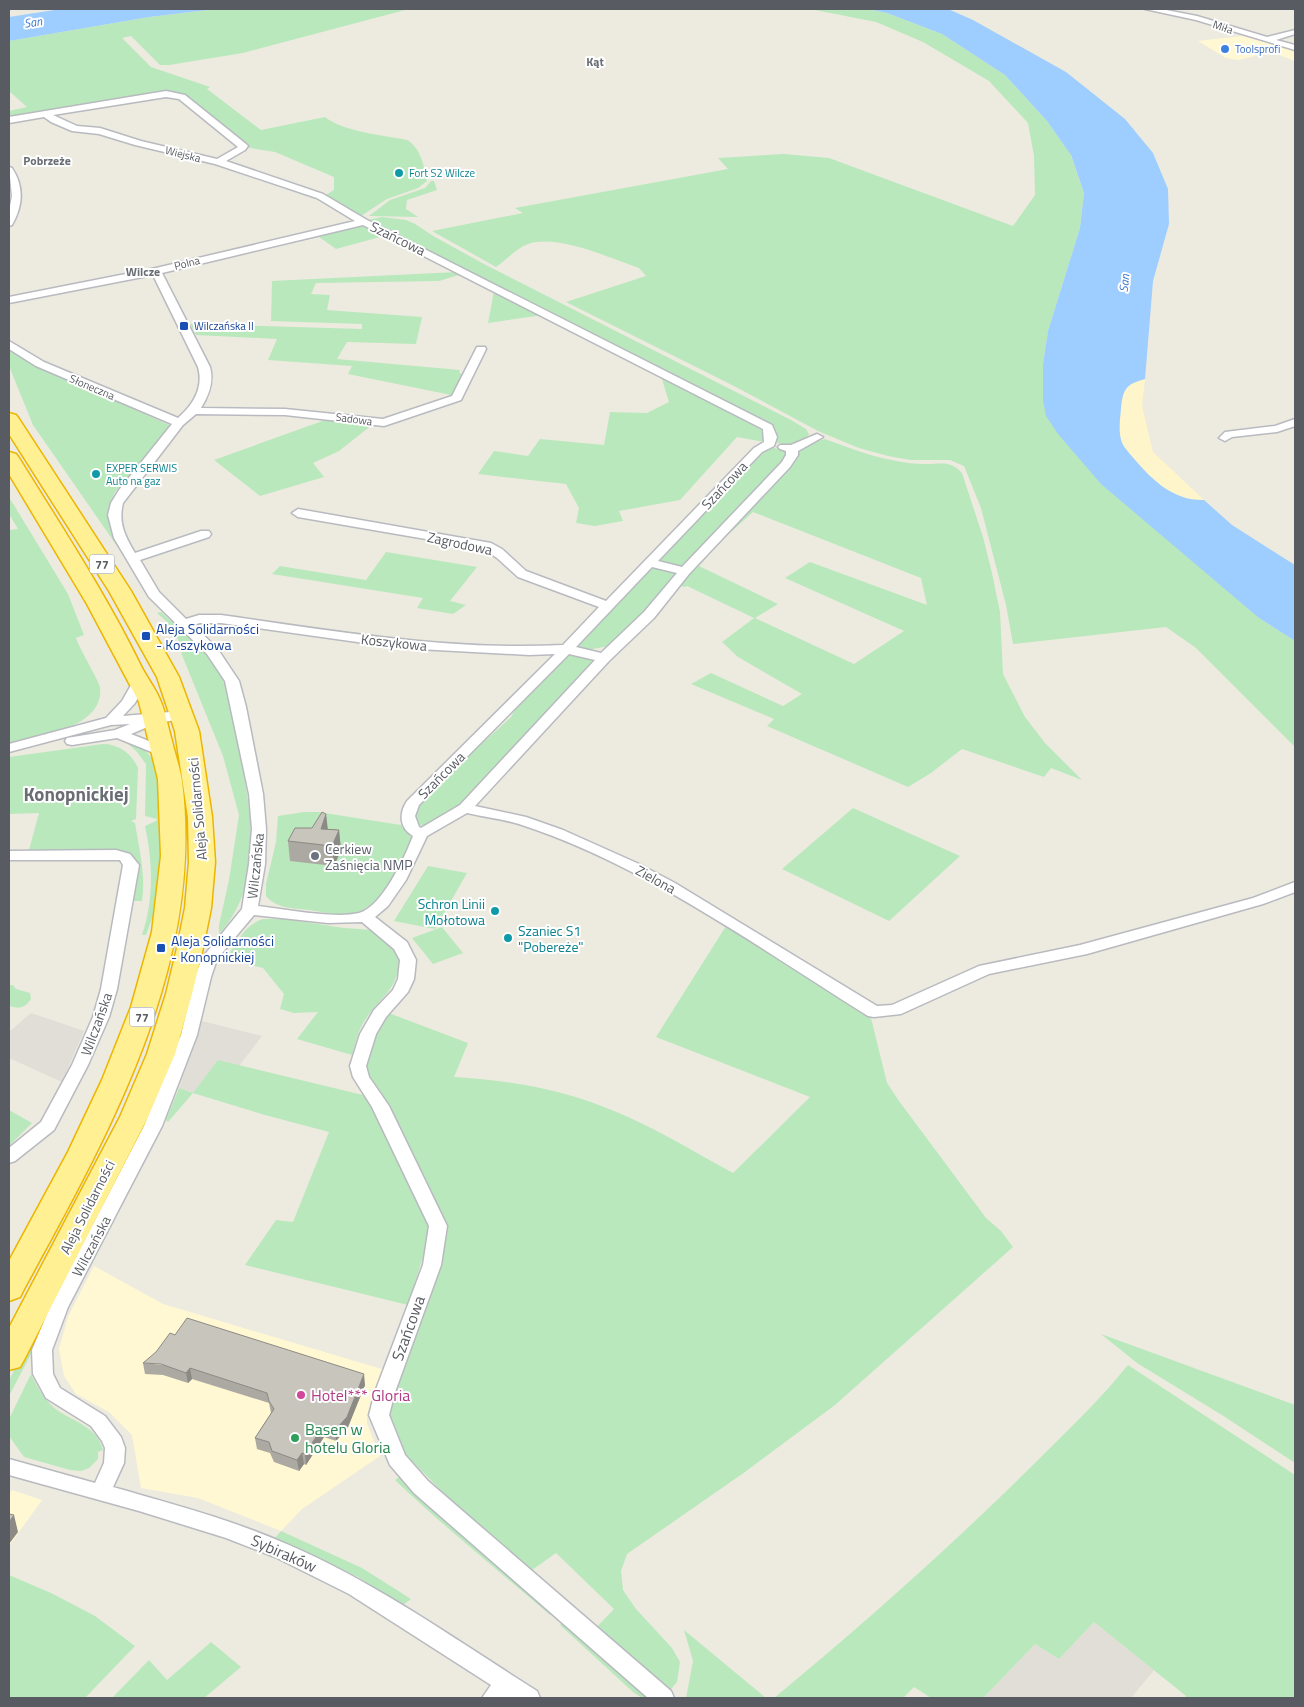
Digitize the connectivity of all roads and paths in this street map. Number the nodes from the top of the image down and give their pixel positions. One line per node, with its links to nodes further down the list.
1 (1149, 9): 3 (street, Miła)
2 (1295, 32): 3 (street)
3 (1265, 40): 4 (street, Miła)
4 (1295, 48)
5 (46, 114): 6 (street); 7 (street, Wiejska); 7 (street)
6 (9, 120)
7 (218, 162): 10 (street, Wiejska)
8 (9, 170): 9 (street)
9 (12, 186): 12 (street)
10 (320, 196): 11 (street, Szańcowa)
11 (364, 222): 13 (street, Polna); 23 (street, Szańcowa)
12 (9, 223)
13 (156, 271): 14 (street, Polna); 17 (street, WiIczańska)
14 (9, 300)
15 (9, 344): 20 (street, Słoneczna)
16 (481, 349): 17 (street, Sadowa)
17 (193, 411): 20 (street, WiIczańska)
18 (9, 419): 36 (highway, Aleja Solidarności / 77)
19 (1295, 422): 22 (street)
20 (179, 423): 28 (street, WiIczańska)
21 (817, 437): 24 (street)
22 (1225, 438)
23 (770, 444): 24 (street); 29 (street, Szańcowa)
24 (792, 449): 30 (street)
25 (9, 458): 35 (highway, Aleja Solidarności / 77)
26 (298, 513): 31 (street, Zagrodowa)
27 (206, 534): 28 (street)
28 (133, 558): 32 (street, WiIczańska)
29 (650, 563): 30 (street); 31 (street, Szańcowa)
30 (685, 571): 34 (street)
31 (608, 606): 33 (street, Szańcowa)
32 (185, 623): 33 (street, Koszykowa); 46 (street, WiIczańska)
33 (566, 649): 34 (street, Koszykowa); 43 (street, Szańcowa)
34 (604, 658): 42 (street)
35 (139, 683): 36 (highway, Aleja Solidarności / 77); 37 (street)
36 (169, 717): 37 (street); 38 (street); 41 (highway, Aleja Solidarności / 77); 50 (highway, Aleja Solidarności / 77)
37 (111, 721): 39 (street)
38 (118, 734): 39 (street); 41 (street)
39 (26, 745): 40 (street)
40 (9, 748)
41 (164, 752): 49 (highway, Aleja Solidarności / 77)
42 (465, 808): 43 (street); 45 (street, Zielona)
43 (421, 834): 47 (street)
44 (9, 855): 48 (street, Wilczańska)
45 (1295, 887)
46 (250, 910): 47 (street); 52 (street, WiIczańska)
47 (366, 917): 55 (street, Szańcowa)
48 (9, 1157)
49 (9, 1289)
50 (9, 1358)
51 (10, 1468): 52 (street, Sybiraków)
52 (101, 1491): 53 (street, Sybiraków)
53 (499, 1691): 54 (street, Sybiraków)
54 (528, 1698)
55 (663, 1698)

